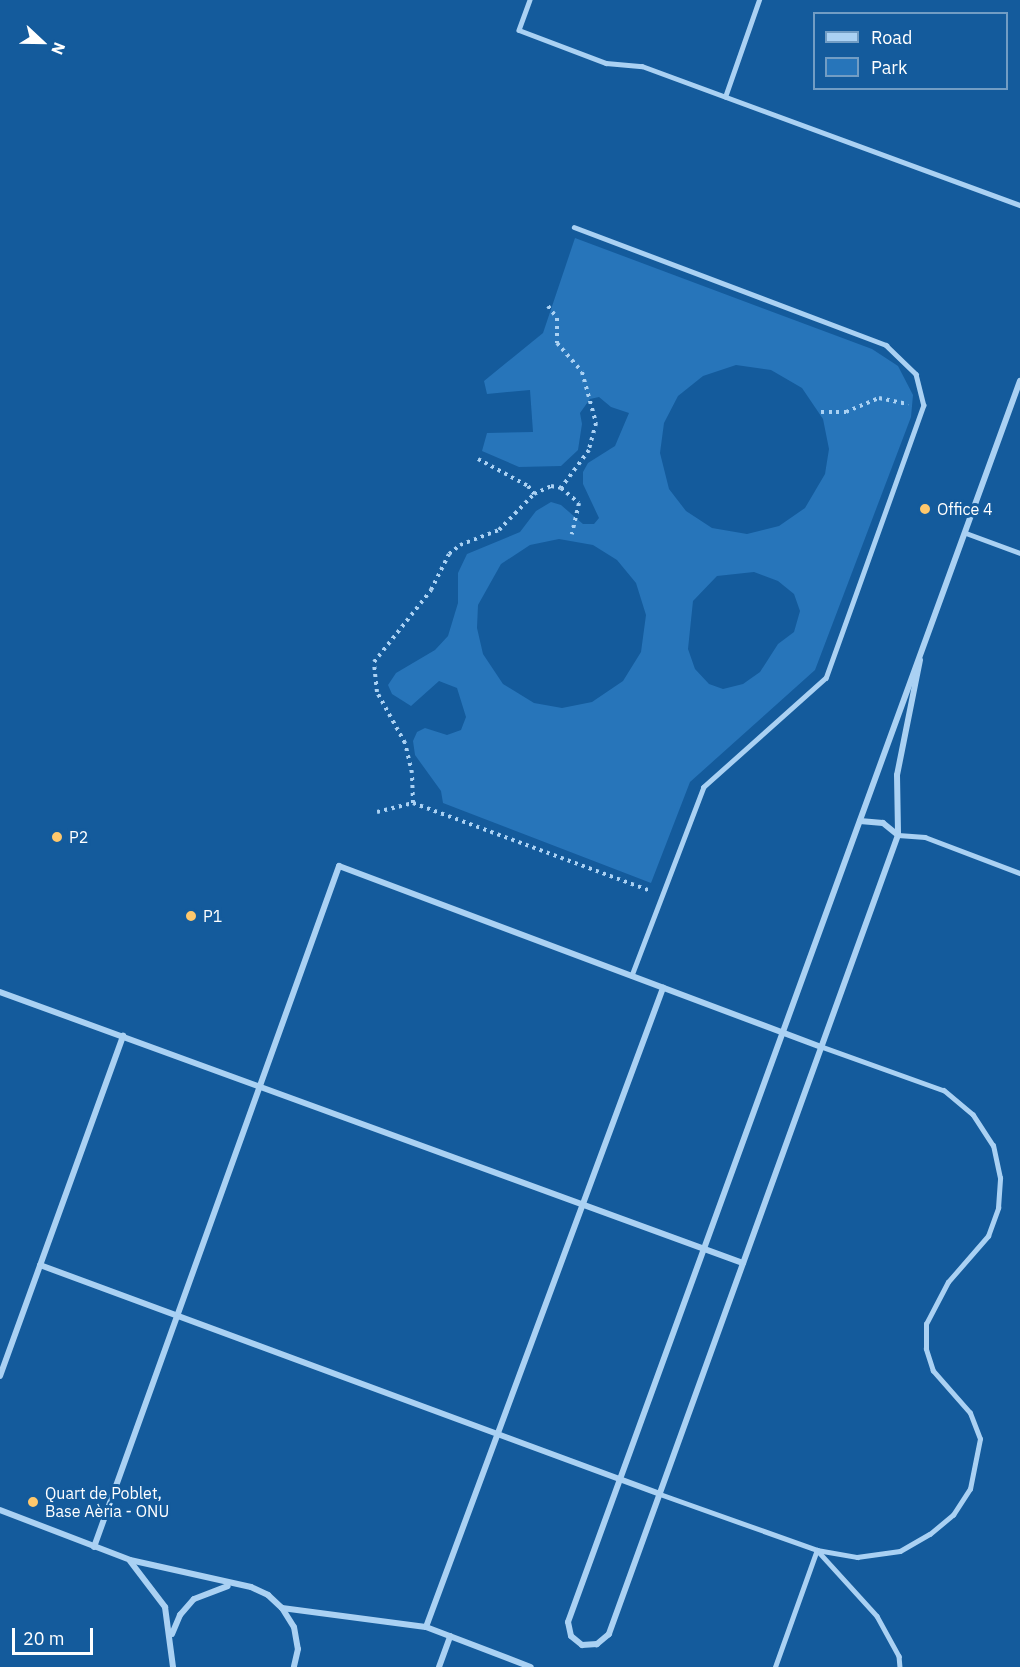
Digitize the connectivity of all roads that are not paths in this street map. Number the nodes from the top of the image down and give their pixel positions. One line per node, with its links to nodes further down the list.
1 (530, 0): 3 (lane)
2 (759, 0): 3 (lane)
3 (725, 97): 4 (lane)
4 (1020, 205)
5 (574, 227): 13 (lane)
6 (1020, 381): 7 (street)
7 (966, 533): 8 (lane); 9 (street)
8 (1020, 553)
9 (920, 660): 10 (street); 11 (street)
10 (861, 821): 11 (street); 16 (street)
11 (898, 835): 12 (lane); 18 (street)
12 (1020, 873)
13 (632, 976): 14 (street); 19 (street)
14 (663, 988): 16 (street); 20 (street)
15 (0, 992): 17 (street)
16 (783, 1032): 18 (street); 21 (street)
17 (123, 1036): 19 (street); 23 (street)
18 (821, 1047): 22 (street); 31 (lane)
19 (260, 1084): 20 (street); 24 (street)
20 (583, 1203): 21 (street); 26 (street)
21 (704, 1248): 22 (street); 27 (street)
22 (743, 1263): 28 (street)
23 (40, 1265): 24 (street); 25 (street)
24 (177, 1315): 26 (street); 30 (street)
25 (0, 1376)
26 (499, 1434): 27 (street); 35 (street)
27 (620, 1479): 28 (street); 28 (street)
28 (660, 1494): 31 (lane)
29 (0, 1510): 30 (street)
30 (94, 1547): 32 (street)
31 (818, 1550): 42 (lane); 43 (lane)
32 (130, 1560): 33 (street); 36 (street)
33 (232, 1585): 34 (street); 36 (street)
34 (282, 1608): 35 (street); 39 (street)
35 (426, 1627): 37 (street)
36 (172, 1634): 38 (street)
37 (450, 1636): 40 (street); 41 (street)
38 (173, 1667)
39 (294, 1667)
40 (439, 1667)
41 (531, 1667)
42 (775, 1667)
43 (900, 1667)

